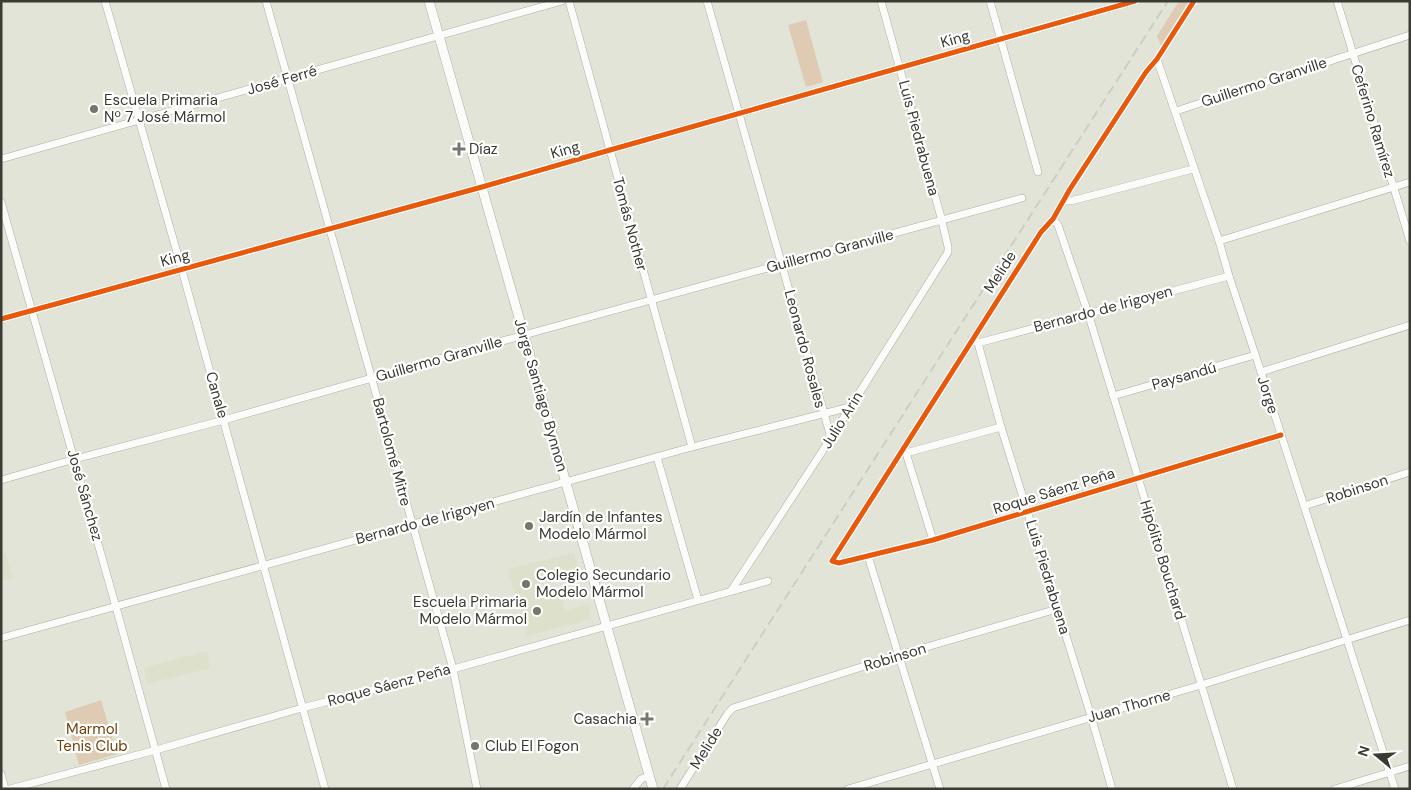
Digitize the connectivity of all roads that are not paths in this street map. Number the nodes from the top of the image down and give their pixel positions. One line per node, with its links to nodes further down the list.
1 (106, 1): 21 (street, Canale)
2 (266, 1): 18 (street, Bartolomé Mitre)
3 (429, 1): 13 (street, Jorge Santiago Bynnon)
4 (562, 1): 13 (street, José Ferré)
5 (569, 1): 22 (street, Tomás Nother)
6 (707, 1): 20 (street, Leonardo Rosales)
7 (881, 1): 17 (street, Luis Piedrabuena)
8 (990, 1): 14 (street)
9 (1135, 1): 14 (street, King)
10 (1194, 1): 16 (street, Melide)
11 (1337, 1): 15 (street, Ceferino Ramírez)
12 (1410, 35): 15 (street, Guillermo Granville)
13 (439, 36): 18 (street, José Ferré); 27 (street, Jorge Santiago Bynnon)
14 (1001, 39): 17 (street, King); 25 (street)
15 (1352, 53): 19 (street, Guillermo Granville); 28 (street, Ceferino Ramírez)
16 (1157, 59): 19 (street, Jorge); 30 (street, Melide)
17 (900, 67): 20 (street, King); 33 (street, Luis Piedrabuena)
18 (288, 79): 21 (street, José Ferré); 34 (street, Bartolomé Mitre)
19 (1176, 111): 24 (street, Jorge)
20 (738, 113): 22 (street, King); 38 (street, Leonardo Rosales)
21 (139, 120): 23 (street, José Ferré); 39 (street, Canale)
22 (610, 150): 27 (street, King); 41 (street, Tomás Nother)
23 (1, 159)
24 (1194, 169): 30 (street); 35 (street, Jorge)
25 (1038, 172)
26 (1410, 182): 28 (street)
27 (482, 187): 34 (street, King); 46 (street, Jorge Santiago Bynnon)
28 (1393, 188): 35 (street); 36 (street, Ceferino Ramírez)
29 (1022, 198): 33 (street, Guillermo Granville)
30 (1063, 201): 32 (street, Melide)
31 (1, 202): 42 (street, José Sánchez)
32 (1053, 218): 43 (street, Hipólito Bouchard); 47 (street, Melide)
33 (942, 221): 37 (street, Luis Piedrabuena); 38 (street, Guillermo Granville)
34 (331, 229): 39 (street, King); 50 (street, Bartolomé Mitre)
35 (1219, 241): 40 (street, Jorge)
36 (1410, 241)
37 (948, 247): 52 (street, Julio Arin)
38 (782, 264): 41 (street, Guillermo Granville); 53 (street, Leonardo Rosales)
39 (182, 270): 42 (street, King); 54 (street, Canale)
40 (1229, 276): 43 (street, Bernardo de Irigoyen); 48 (street, Jorge)
41 (651, 300): 46 (street, Guillermo Granville); 58 (street, Tomás Nother)
42 (32, 310): 44 (street, King); 61 (street, José Sánchez)
43 (1088, 313): 47 (street, Bernardo de Irigoyen); 51 (street, Hipólito Bouchard)
44 (1, 319)
45 (1410, 325): 49 (street)
46 (524, 335): 50 (street, Guillermo Granville); 65 (street, Jorge Santiago Bynnon)
47 (975, 341): 55 (street, Luis Piedrabuena); 59 (street, Melide)
48 (1255, 355): 49 (street, Jorge); 51 (street, Paysandú)
49 (1261, 372): 56 (street, Jorge)
50 (372, 378): 54 (street, Guillermo Granville); 68 (street, Bartolomé Mitre)
51 (1113, 396): 63 (street, Hipólito Bouchard)
52 (850, 406): 53 (street, Bernardo de Irigoyen); 57 (street, Julio Arin)
53 (823, 413): 57 (street, Leonardo Rosales); 58 (street, Bernardo de Irigoyen)
54 (224, 420): 61 (street, Guillermo Granville); 72 (street, Canale)
55 (1001, 427): 59 (street); 67 (street, Luis Piedrabuena)
56 (1281, 435): 63 (street, Roque Sáenz Peña); 66 (street, Jorge)
57 (831, 438): 74 (street, Julio Arin)
58 (692, 447): 60 (street, Bernardo de Irigoyen)
59 (904, 451): 69 (street); 71 (street, Melide)
60 (657, 458): 65 (street, Bernardo de Irigoyen); 75 (street)
61 (75, 459): 64 (street, Guillermo Granville); 76 (street, José Sánchez)
62 (1410, 472): 66 (street, Robinson)
63 (1138, 478): 67 (street, Roque Sáenz Peña); 84 (street, Hipólito Bouchard)
64 (1, 480)
65 (566, 483): 68 (street, Bernardo de Irigoyen); 79 (street, Jorge Santiago Bynnon)
66 (1304, 506): 81 (street, Jorge)
67 (1028, 512): 69 (street, Roque Sáenz Peña); 77 (street, Luis Piedrabuena)
68 (412, 525): 72 (street, Bernardo de Irigoyen); 83 (street, Bartolomé Mitre)
69 (933, 540): 70 (street, Roque Sáenz Peña)
70 (868, 556): 71 (street, Roque Sáenz Peña); 82 (street)
71 (832, 561)
72 (264, 566): 76 (street, Bernardo de Irigoyen); 85 (street, Canale)
73 (768, 581): 74 (street, Roque Sáenz Peña)
74 (731, 591): 75 (street, Roque Sáenz Peña)
75 (698, 600): 79 (street, Roque Sáenz Peña)
76 (116, 607): 80 (street, Bernardo de Irigoyen); 88 (street, José Sánchez)
77 (1057, 609): 82 (street, Robinson); 87 (street, Luis Piedrabuena)
78 (1410, 620): 81 (street, Juan Thorne)
79 (607, 625): 83 (street, Roque Sáenz Peña); 93 (street, Jorge Santiago Bynnon)
80 (1, 638)
81 (1347, 640): 84 (street, Juan Thorne); 91 (street, Jorge)
82 (899, 655): 86 (street, Robinson); 89 (street)
83 (453, 669): 85 (street, Roque Sáenz Peña); 98 (street, Bartolomé Mitre)
84 (1201, 685): 87 (street, Juan Thorne); 105 (street, Hipólito Bouchard)
85 (302, 708): 88 (street, Roque Sáenz Peña); 97 (street, Canale)
86 (733, 708): 101 (street, Melide)
87 (1091, 716): 89 (street, Juan Thorne); 104 (street, Luis Piedrabuena)
88 (156, 750): 95 (street, Roque Sáenz Peña); 96 (street, José Sánchez)
89 (932, 763): 102 (street, Juan Thorne); 103 (street)
90 (1410, 766): 91 (street)
91 (1390, 773): 106 (street); 107 (street, Jorge)
92 (1, 774): 94 (street)
93 (649, 776): 99 (street); 100 (street, Jorge Santiago Bynnon)
94 (5, 789)
95 (10, 789)
96 (166, 789)
97 (325, 789)
98 (477, 789)
99 (633, 789)
100 (653, 789)
101 (680, 789)
102 (848, 789)
103 (940, 789)
104 (1112, 789)
105 (1233, 789)
106 (1335, 789)
107 (1395, 789)

